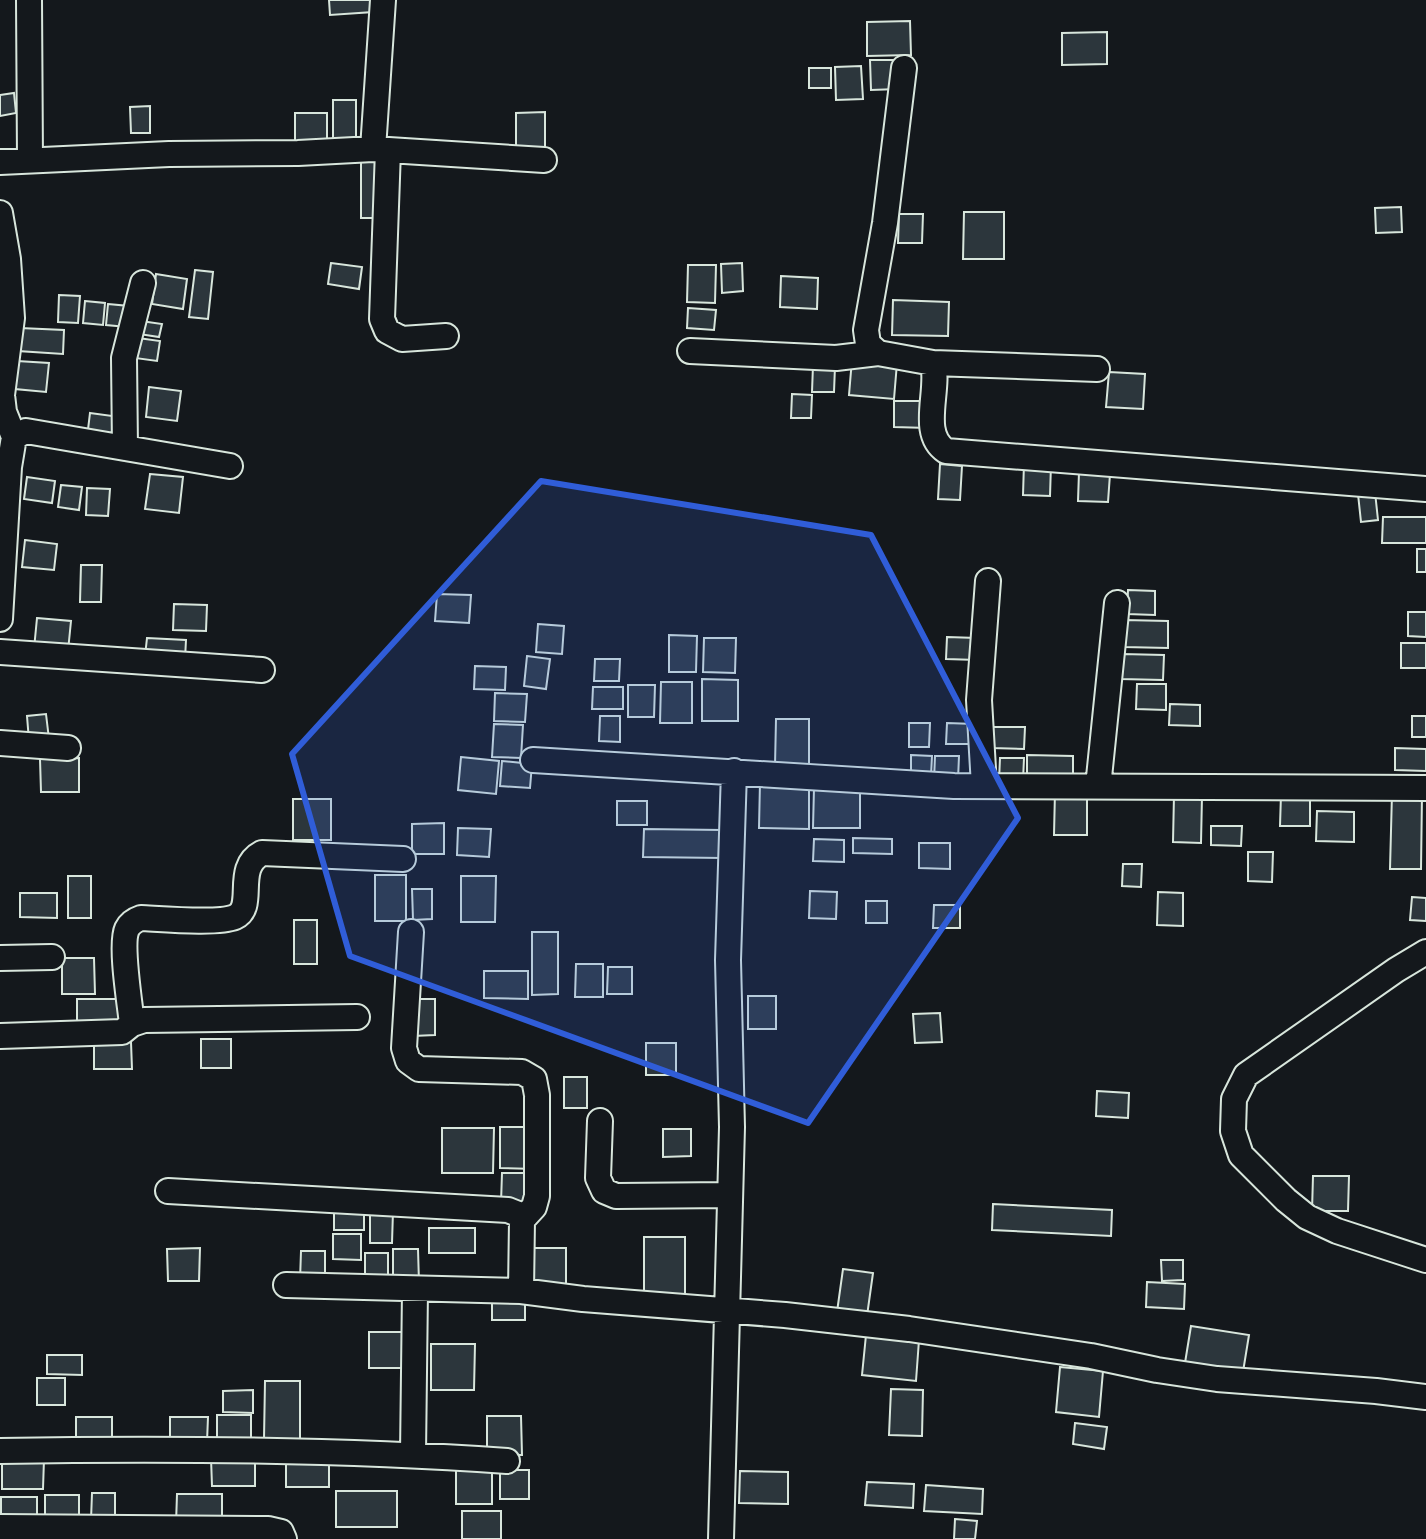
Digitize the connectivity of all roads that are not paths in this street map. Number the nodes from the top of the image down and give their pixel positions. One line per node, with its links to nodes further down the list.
1 (29, 0): 5 (street)
2 (383, 0): 4 (street)
3 (904, 68): 12 (street)
4 (380, 150): 5 (street); 6 (street); 10 (street)
5 (30, 160): 7 (street)
6 (544, 160)
7 (0, 162)
8 (0, 213): 15 (street)
9 (143, 283): 17 (street)
10 (446, 336)
11 (690, 351): 12 (street)
12 (878, 353): 13 (street)
13 (933, 363): 14 (street); 19 (street)
14 (1097, 369)
15 (2, 412): 16 (street)
16 (14, 437): 17 (street); 22 (street)
17 (125, 448): 18 (street)
18 (230, 466)
19 (1426, 489)
20 (988, 581): 29 (street)
21 (1117, 603): 30 (street)
22 (0, 619)
23 (0, 652): 24 (street)
24 (262, 670)
25 (0, 743): 26 (street)
26 (68, 748)
27 (533, 760): 28 (street)
28 (734, 771): 29 (street); 42 (street)
29 (984, 786): 30 (street)
30 (1098, 787): 31 (street)
31 (1426, 788)
32 (403, 859): 38 (street)
33 (411, 932): 43 (street)
34 (1426, 952): 44 (street)
35 (52, 957): 36 (street)
36 (0, 958)
37 (357, 1017): 38 (street)
38 (132, 1024): 39 (street)
39 (0, 1036)
40 (600, 1121): 42 (street)
41 (168, 1191): 43 (street)
42 (730, 1195): 48 (street)
43 (522, 1220): 47 (street)
44 (1426, 1260)
45 (286, 1285): 46 (street)
46 (415, 1290): 47 (street); 51 (street)
47 (521, 1291): 48 (street)
48 (727, 1311): 49 (street); 55 (street)
49 (1426, 1397)
50 (0, 1451): 51 (street)
51 (413, 1454): 52 (street)
52 (507, 1461)
53 (2, 1531): 54 (street)
54 (284, 1539)
55 (721, 1539)

